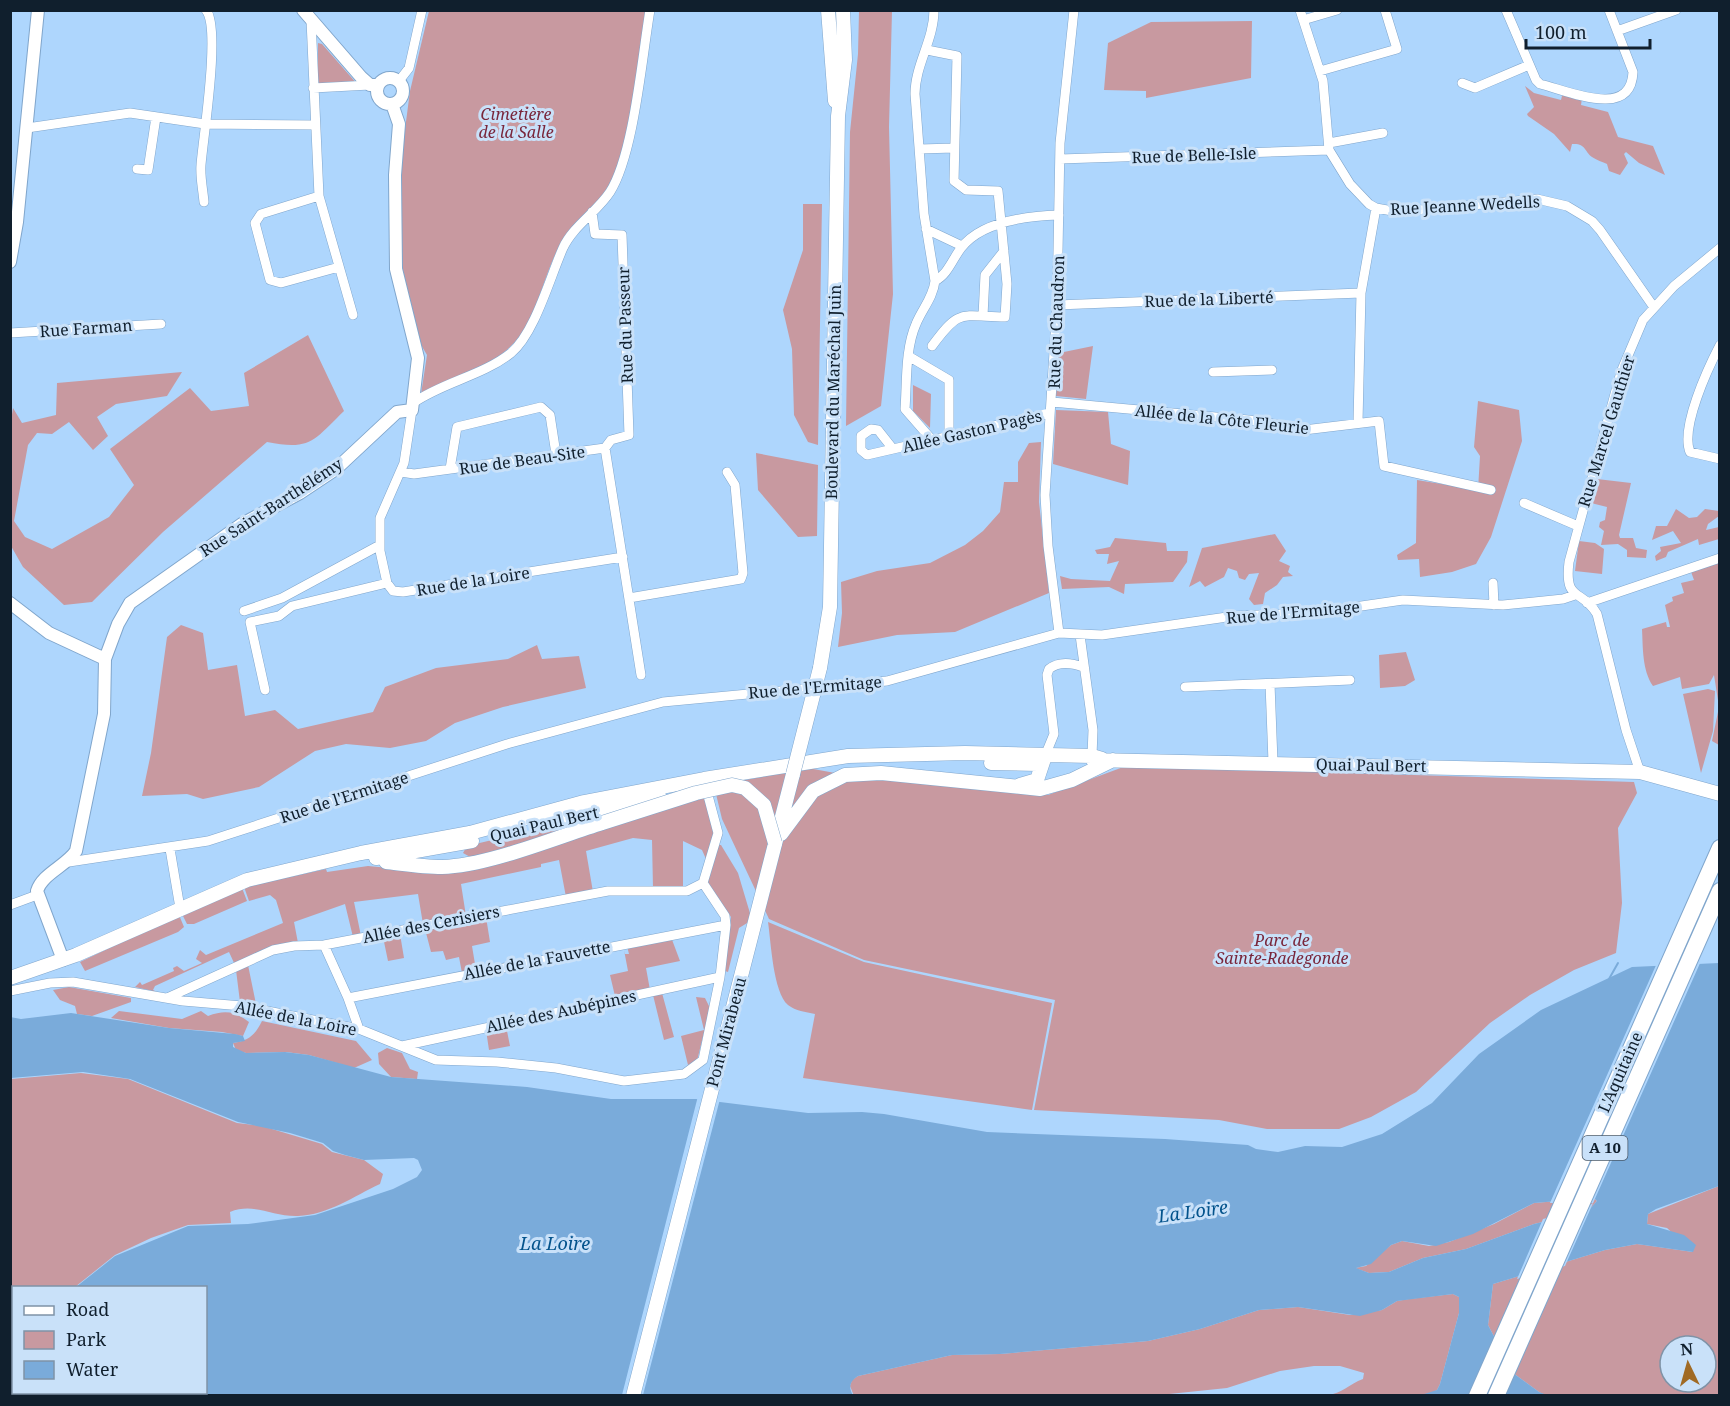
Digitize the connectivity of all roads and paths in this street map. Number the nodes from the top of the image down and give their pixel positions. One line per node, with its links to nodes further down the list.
1 (38, 10): 29 (street)
2 (206, 10): 27 (street)
3 (422, 10): 20 (street)
4 (650, 10): 39 (street)
5 (828, 10): 25 (main road, Boulevard du Maréchal Juin)
6 (843, 10): 25 (main road, Boulevard du Maréchal Juin)
7 (934, 10): 17 (street)
8 (1074, 10): 34 (street, Rue du Chaudron)
9 (1337, 10): 15 (street)
10 (1385, 10): 19 (street)
11 (1506, 10): 18 (street)
12 (1609, 10): 16 (street)
13 (1676, 10): 16 (street)
14 (306, 13): 22 (street); 23 (street)
15 (1301, 15): 19 (street, Rue Jeanne Wedells)
16 (1617, 31): 18 (street)
17 (927, 50): 32 (street); 33 (street)
18 (1529, 65): 21 (street)
19 (1320, 70): 31 (street, Rue Jeanne Wedells)
20 (399, 81): 22 (street); 24 (street)
21 (1462, 83)
22 (374, 85): 23 (street); 24 (street)
23 (313, 88): 28 (street)
24 (392, 104): 62 (street)
25 (838, 116): 92 (main road, Boulevard du Maréchal Juin)
26 (156, 117): 27 (street); 29 (street); 35 (street)
27 (205, 124): 28 (street); 37 (street)
28 (314, 125): 36 (street)
29 (27, 128): 46 (street)
30 (1383, 134): 31 (street, Rue de Belle-Isle)
31 (1329, 147): 34 (street, Rue de Belle-Isle); 38 (street, Rue Jeanne Wedells)
32 (954, 148): 33 (street); 41 (street)
33 (920, 149): 42 (street)
34 (1059, 159): 40 (street, Rue du Chaudron)
35 (136, 169)
36 (319, 196): 47 (street); 47 (street)
37 (204, 202)
38 (1376, 208): 49 (street); 51 (street, Rue Jeanne Wedells)
39 (592, 212): 62 (street); 67 (street, Rue du Passeur)
40 (1059, 215): 41 (street); 50 (street, Rue du Chaudron)
41 (1002, 224): 43 (street); 45 (street)
42 (926, 229): 43 (street); 48 (street)
43 (962, 246): 48 (street)
44 (1719, 248): 51 (street, Rue Marcel Gauthier)
45 (1004, 251): 53 (street); 53 (street)
46 (10, 262)
47 (339, 267): 52 (street)
48 (935, 281): 58 (street)
49 (1362, 293): 50 (street, Rue de la Liberté); 64 (street)
50 (1057, 305): 61 (street, Rue du Chaudron)
51 (1653, 306): 76 (street, Rue Marcel Gauthier)
52 (353, 315)
53 (983, 316): 57 (street)
54 (161, 324): 55 (street, Rue Farman)
55 (10, 333)
56 (1719, 345): 70 (street)
57 (932, 346)
58 (910, 357): 65 (street); 66 (street)
59 (1272, 370): 60 (street)
60 (1213, 372)
61 (1052, 402): 63 (street, Rue du Chaudron); 64 (street, Allée de la Côte Fleurie)
62 (413, 406): 72 (street); 90 (street, Rue Saint-Barthélémy)
63 (1050, 413): 65 (street, Allée Gaston Pagès); 88 (street, Rue du Chaudron)
64 (1358, 422): 74 (street, Allée de la Côte Fleurie)
65 (949, 436): 66 (street, Allée Gaston Pagès)
66 (932, 440): 68 (street, Allée Gaston Pagès)
67 (605, 448): 69 (street, Rue de Beau-Site); 78 (street, Rue de Beau-Site)
68 (893, 449)
69 (556, 454): 71 (street, Rue de Beau-Site); 71 (street)
70 (1719, 459)
71 (450, 469): 72 (street, Rue de Beau-Site)
72 (401, 472): 77 (street)
73 (728, 472): 83 (street)
74 (1491, 490)
75 (1524, 503): 76 (street)
76 (1578, 526): 82 (street, Rue Marcel Gauthier)
77 (380, 545): 80 (street); 87 (street)
78 (623, 557): 80 (street, Rue de la Loire); 83 (street)
79 (1719, 558): 85 (street)
80 (387, 583): 97 (street)
81 (1493, 583): 86 (street)
82 (1575, 595): 85 (street); 86 (street, Rue de l'Ermitage)
83 (629, 598): 93 (street)
84 (10, 603): 90 (street)
85 (1587, 603): 101 (street)
86 (1494, 605): 89 (street, Rue de l'Ermitage)
87 (244, 611)
88 (1059, 633): 89 (street, Rue de l'Ermitage); 109 (street, Rue de l'Ermitage)
89 (1080, 635): 91 (street)
90 (105, 660): 112 (street, Rue Saint-Barthélémy)
91 (1083, 667): 98 (street); 99 (street)
92 (820, 668): 106 (main road, Pont Mirabeau, bridge)
93 (641, 675)
94 (1350, 680): 95 (street)
95 (1270, 684): 96 (street); 100 (street)
96 (1185, 687)
97 (265, 690)
98 (1103, 758): 99 (main road, Quai Paul Bert); 100 (main road, Quai Paul Bert); 103 (main road)
99 (1044, 760): 102 (main road, Quai Paul Bert); 103 (main road)
100 (1273, 762): 101 (main road, Quai Paul Bert)
101 (1640, 772): 104 (main road, Quai Paul Bert)
102 (705, 781): 105 (main road, Quai Paul Bert); 107 (main road, Quai Paul Bert); 114 (street)
103 (991, 784): 106 (main road)
104 (1719, 794)
105 (470, 833): 107 (main road); 110 (main road, Quai Paul Bert)
106 (775, 843): 113 (main road, bridge); 129 (main road, Pont Mirabeau)
107 (451, 846): 111 (main road, Quai Paul Bert); 113 (main road)
108 (1719, 848): 130 (highway, L'Aquitaine / A 10)
109 (170, 849): 112 (street, Rue de l'Ermitage); 118 (street)
110 (344, 859): 111 (main road, Quai Paul Bert); 118 (main road, Quai Paul Bert)
111 (363, 860): 113 (main road)
112 (69, 862): 115 (street)
113 (458, 865)
114 (703, 883): 119 (street); 120 (street, Allée des Cerisiers)
115 (37, 895): 117 (street); 121 (street)
116 (1717, 896): 131 (highway, L'Aquitaine / A 10)
117 (10, 905)
118 (180, 908): 121 (main road, Quai Paul Bert)
119 (726, 925): 122 (street); 126 (street, Allée de la Fauvette)
120 (324, 945): 125 (street, Allée des Cerisiers); 126 (street)
121 (63, 960): 123 (main road, Quai Paul Bert)
122 (720, 977): 128 (street, Allée des Aubépines); 128 (street, Allée de la Loire)
123 (10, 978)
124 (10, 991): 125 (street, Allée de la Loire)
125 (167, 998): 127 (street, Allée de la Loire)
126 (348, 998): 127 (street)
127 (359, 1029): 128 (street, Allée de la Loire)
128 (402, 1046)
129 (633, 1395)
130 (1477, 1395)
131 (1496, 1395)

